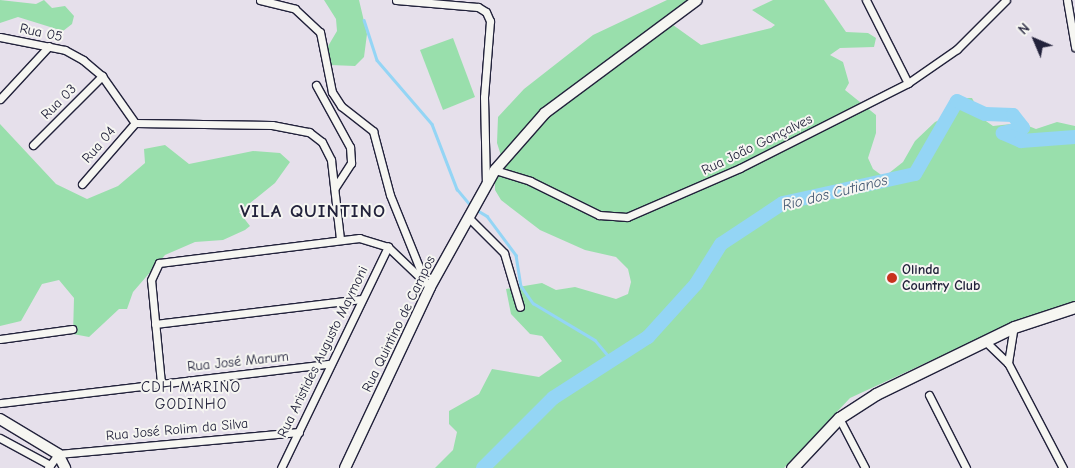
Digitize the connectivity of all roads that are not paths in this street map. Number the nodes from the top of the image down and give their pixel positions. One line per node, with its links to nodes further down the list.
1 (260, 0): 23 (street)
2 (396, 0): 17 (street)
3 (698, 0): 16 (main road, Rua Quintino de Campos)
4 (866, 0): 11 (street)
5 (1006, 0): 11 (street, Rua João Gonçalves)
6 (1067, 0): 9 (street)
7 (0, 37): 8 (street, Rua 05)
8 (49, 46): 10 (street, Rua 05); 13 (street)
9 (1075, 47)
10 (102, 76): 14 (street, Rua 05); 15 (street, Rua 03)
11 (908, 83): 16 (street, Rua João Gonçalves)
12 (316, 86): 19 (street)
13 (0, 99)
14 (135, 123): 18 (street, Rua 04); 19 (street)
15 (33, 145)
16 (494, 170): 17 (main road, Rua Quintino de Campos)
17 (486, 183): 20 (main road, Rua Quintino de Campos)
18 (82, 184)
19 (335, 188): 21 (street)
20 (469, 215): 23 (main road, Rua Quintino de Campos); 25 (street)
21 (340, 239): 22 (street); 27 (street)
22 (388, 247): 23 (street); 24 (street, Rua Aristides Augusto Maymoni)
23 (428, 284): 45 (main road, Rua Quintino de Campos)
24 (361, 299): 27 (street); 33 (street, Rua Aristides Augusto Maymoni)
25 (520, 307)
26 (1075, 307): 28 (main road)
27 (155, 324): 34 (street)
28 (1014, 327): 31 (main road); 32 (street)
29 (72, 329): 30 (street)
30 (0, 339)
31 (985, 341): 32 (street); 37 (main road)
32 (1008, 363): 49 (street)
33 (329, 364): 34 (street, Rua José Marum); 39 (street, Rua Aristides Augusto Maymoni)
34 (161, 383): 36 (street, Rua José Marum)
35 (929, 395): 48 (street)
36 (0, 402)
37 (839, 418): 46 (main road); 47 (street)
38 (0, 419): 41 (main road)
39 (298, 432): 41 (street, Rua José Rolim da Silva); 44 (street, Rua Aristides Augusto Maymoni)
40 (0, 438): 42 (street)
41 (58, 454): 42 (street); 43 (main road)
42 (49, 466)
43 (65, 468)
44 (280, 468)
45 (345, 468)
46 (792, 468)
47 (865, 468)
48 (966, 468)
49 (1063, 468)

